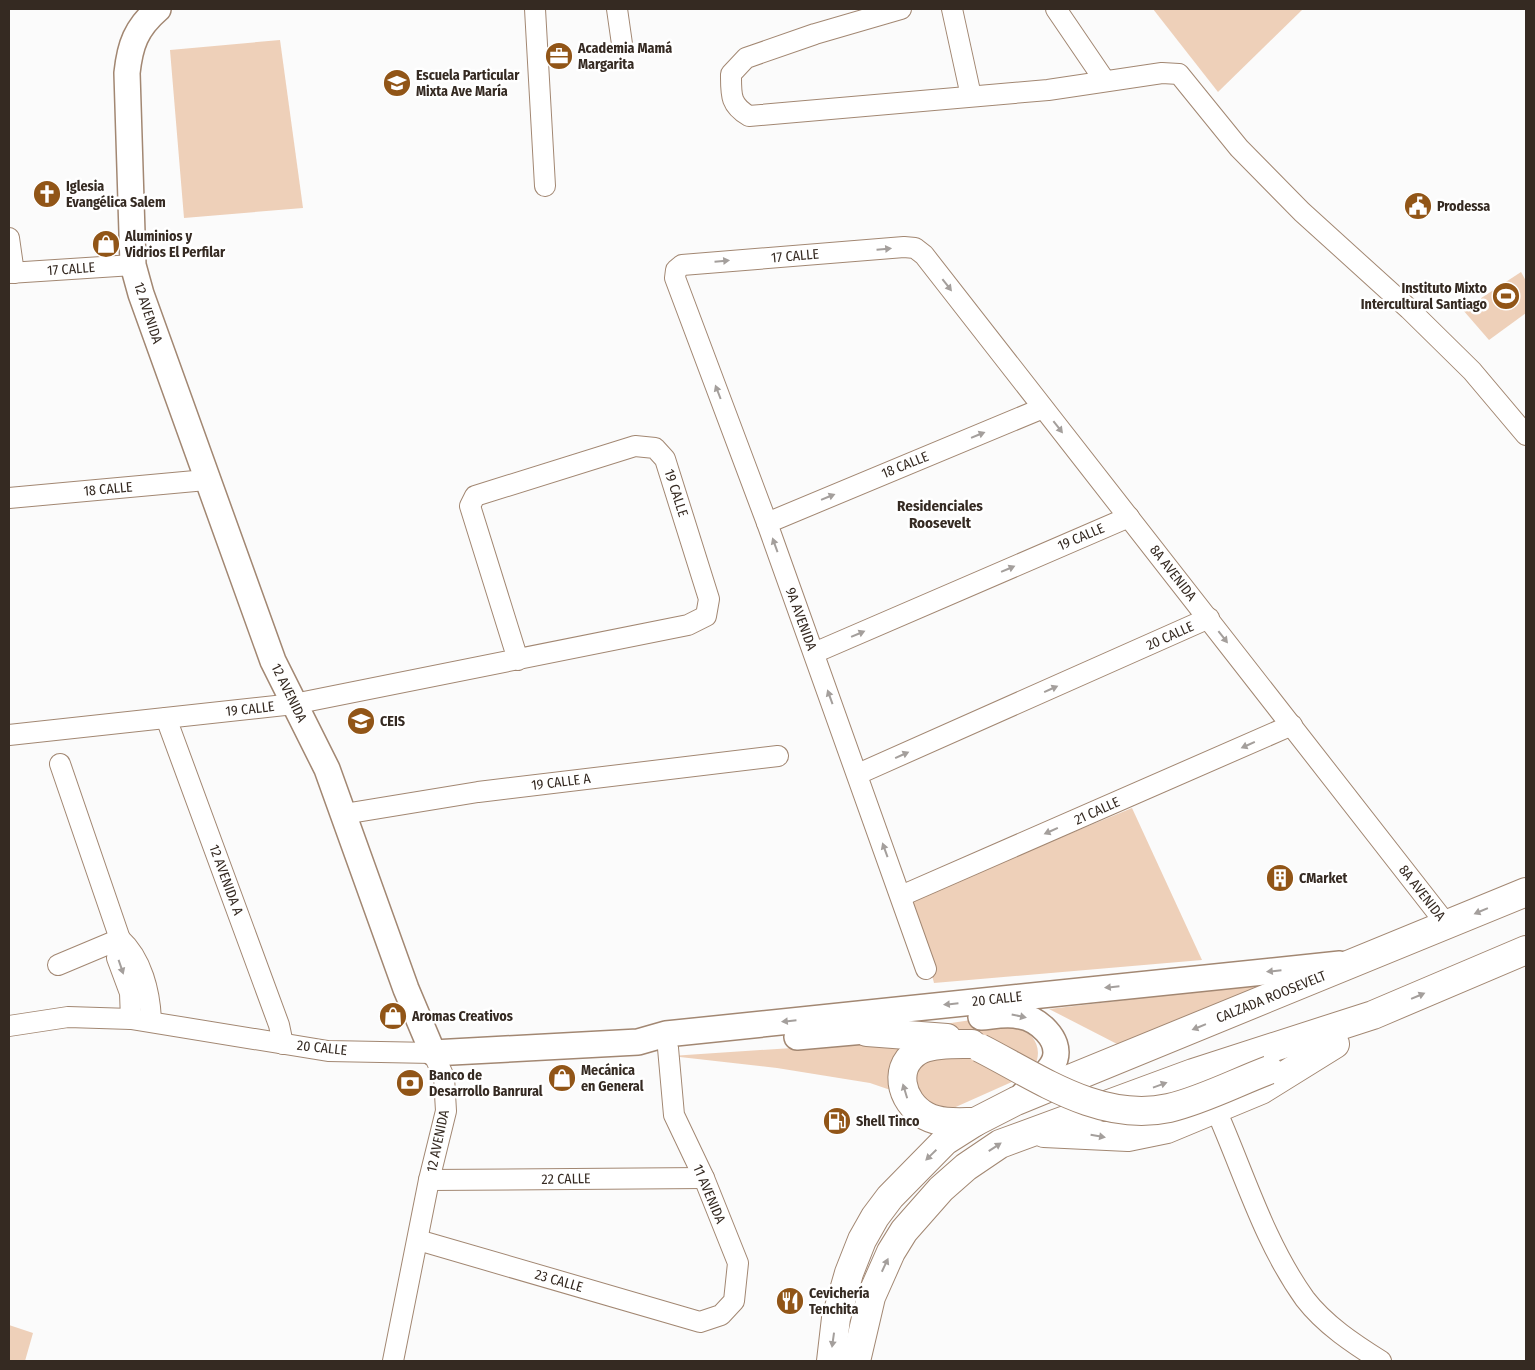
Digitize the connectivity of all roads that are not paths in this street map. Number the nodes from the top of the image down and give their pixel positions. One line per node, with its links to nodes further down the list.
1 (535, 9): 10 (street)
2 (617, 9): 7 (street)
3 (901, 9): 9 (street)
4 (952, 9): 9 (street)
5 (1056, 9): 8 (street)
6 (147, 12): 13 (main road, 12 AVENIDA)
7 (622, 44)
8 (1105, 82): 9 (street); 17 (street)
9 (971, 96)
10 (546, 186)
11 (9, 238): 15 (street)
12 (915, 248): 14 (street, 17 CALLE, one-way to 12); 16 (street, 8A AVENIDA, one-way to 16)
13 (133, 265): 15 (street, 17 CALLE); 18 (main road, 12 AVENIDA)
14 (676, 270): 21 (street, 9A AVENIDA, one-way to 14)
15 (12, 273)
16 (1043, 408): 20 (street, 8A AVENIDA, one-way to 20); 21 (street, 18 CALLE, one-way to 16)
17 (1526, 435)
18 (206, 480): 19 (street, 18 CALLE); 25 (main road, 12 AVENIDA)
19 (9, 498)
20 (1129, 517): 22 (street, 8A AVENIDA); 23 (street, 19 CALLE, one-way to 20)
21 (767, 522): 23 (street, 9A AVENIDA, one-way to 21)
22 (1209, 618): 27 (street, 8A AVENIDA, one-way to 27); 31 (street, 20 CALLE, one-way to 22)
23 (814, 653): 31 (street, 9A AVENIDA, one-way to 23)
24 (518, 660): 24 (street, 19 CALLE); 25 (street, 19 CALLE)
25 (294, 704): 26 (street, 19 CALLE); 32 (main road, 12 AVENIDA)
26 (166, 718): 28 (street, 19 CALLE); 47 (street, 12 AVENIDA A)
27 (1292, 725): 34 (street, 21 CALLE, one-way to 34); 35 (street, 8A AVENIDA)
28 (9, 735)
29 (778, 756): 32 (street, 19 CALLE A)
30 (60, 764): 36 (street)
31 (858, 774): 34 (street, 9A AVENIDA, one-way to 31)
32 (344, 814): 51 (main road, 12 AVENIDA)
33 (1526, 892): 35 (highway, CALZADA ROOSEVELT, one-way to 35)
34 (901, 896): 40 (street, 9A AVENIDA)
35 (1447, 925): 38 (highway, CALZADA ROOSEVELT)
36 (120, 939): 39 (street); 42 (street, one-way to 42); 43 (street)
37 (1526, 950): 41 (highway, one-way to 37)
38 (1357, 962): 46 (main road, 20 CALLE, one-way to 46); 52 (highway, CALZADA ROOSEVELT, one-way to 52)
39 (58, 965)
40 (926, 969)
41 (1373, 1015): 48 (highway); 55 (highway, one-way to 41)
42 (130, 1019): 43 (street, 20 CALLE); 44 (street, 20 CALLE)
43 (151, 1021): 47 (street, 20 CALLE)
44 (9, 1026)
45 (866, 1032): 49 (highway); 50 (main road, 20 CALLE); 52 (main road, 20 CALLE, one-way to 52)
46 (638, 1042): 50 (main road, 20 CALLE); 51 (main road, 20 CALLE)
47 (283, 1044): 51 (street, 20 CALLE)
48 (1334, 1044): 49 (highway, bridge); 53 (highway)
49 (976, 1046): 54 (highway, one-way to 49)
50 (668, 1048): 56 (street, 11 AVENIDA)
51 (433, 1053): 57 (street, 12 AVENIDA)
52 (1016, 1101): 54 (highway, CALZADA ROOSEVELT)
53 (1216, 1110): 55 (highway, one-way to 53); 63 (street)
54 (975, 1122): 61 (highway, CALZADA ROOSEVELT, one-way to 61)
55 (1032, 1132): 62 (highway, one-way to 55)
56 (704, 1178): 57 (street, 22 CALLE); 59 (street, 11 AVENIDA)
57 (429, 1180): 58 (street, 12 AVENIDA)
58 (418, 1240): 59 (street, 23 CALLE); 60 (street, 12 AVENIDA)
59 (700, 1322)
60 (393, 1361)
61 (830, 1361)
62 (856, 1361)
63 (1382, 1361)

